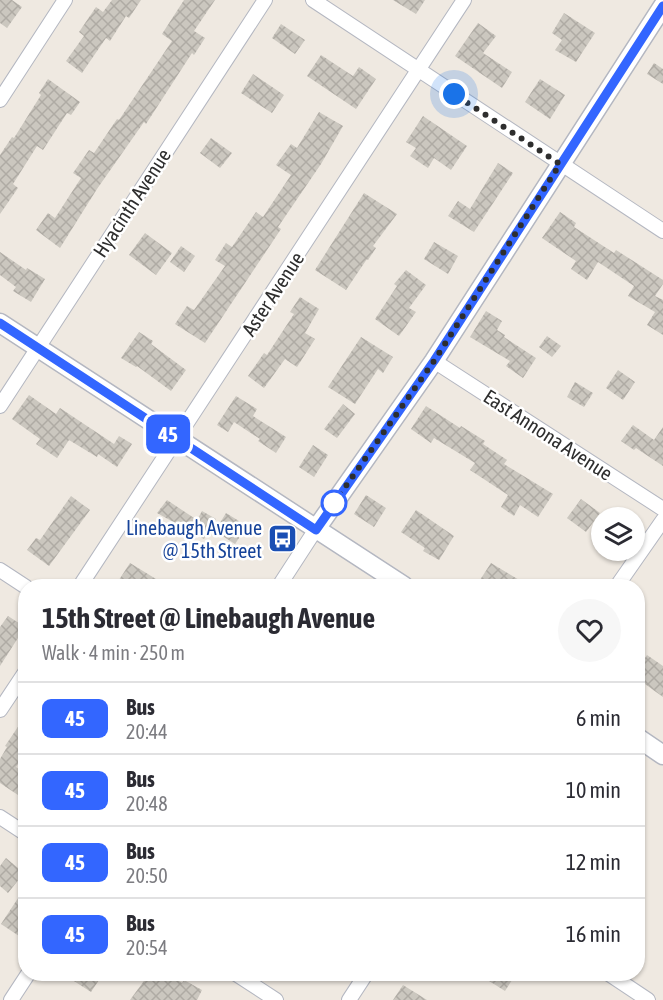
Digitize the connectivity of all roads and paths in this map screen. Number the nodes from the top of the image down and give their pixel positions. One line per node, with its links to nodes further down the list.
1 (65, 0): 7 (street)
2 (265, 0): 11 (street, Hyacinth Avenue)
3 (313, 0): 6 (street)
4 (464, 0): 6 (street, Aster Avenue)
5 (663, 6): 8 (street)
6 (418, 70): 8 (street); 14 (street, Aster Avenue)
7 (0, 100)
8 (560, 164): 9 (street); 12 (street)
9 (663, 231)
10 (0, 323): 11 (street)
11 (37, 349): 13 (street, Hyacinth Avenue); 14 (street)
12 (434, 361): 15 (street, East Annona Avenue); 17 (street)
13 (0, 406)
14 (177, 440): 17 (street); 19 (street, Aster Avenue)
15 (663, 509)
16 (663, 520): 22 (street)
17 (316, 530): 20 (street); 21 (street)
18 (0, 570): 23 (street)
19 (85, 579)
20 (284, 579)
21 (393, 579)
22 (622, 579)
23 (18, 582)
24 (18, 682): 25 (street)
25 (0, 710)
26 (645, 743): 27 (street)
27 (663, 755)
28 (0, 817): 29 (street)
29 (18, 829)
30 (23, 981): 34 (street)
31 (247, 981): 35 (street)
32 (361, 981): 36 (street)
33 (620, 981): 37 (street)
34 (11, 1000)
35 (276, 1000)
36 (349, 1000)
37 (648, 1000)

